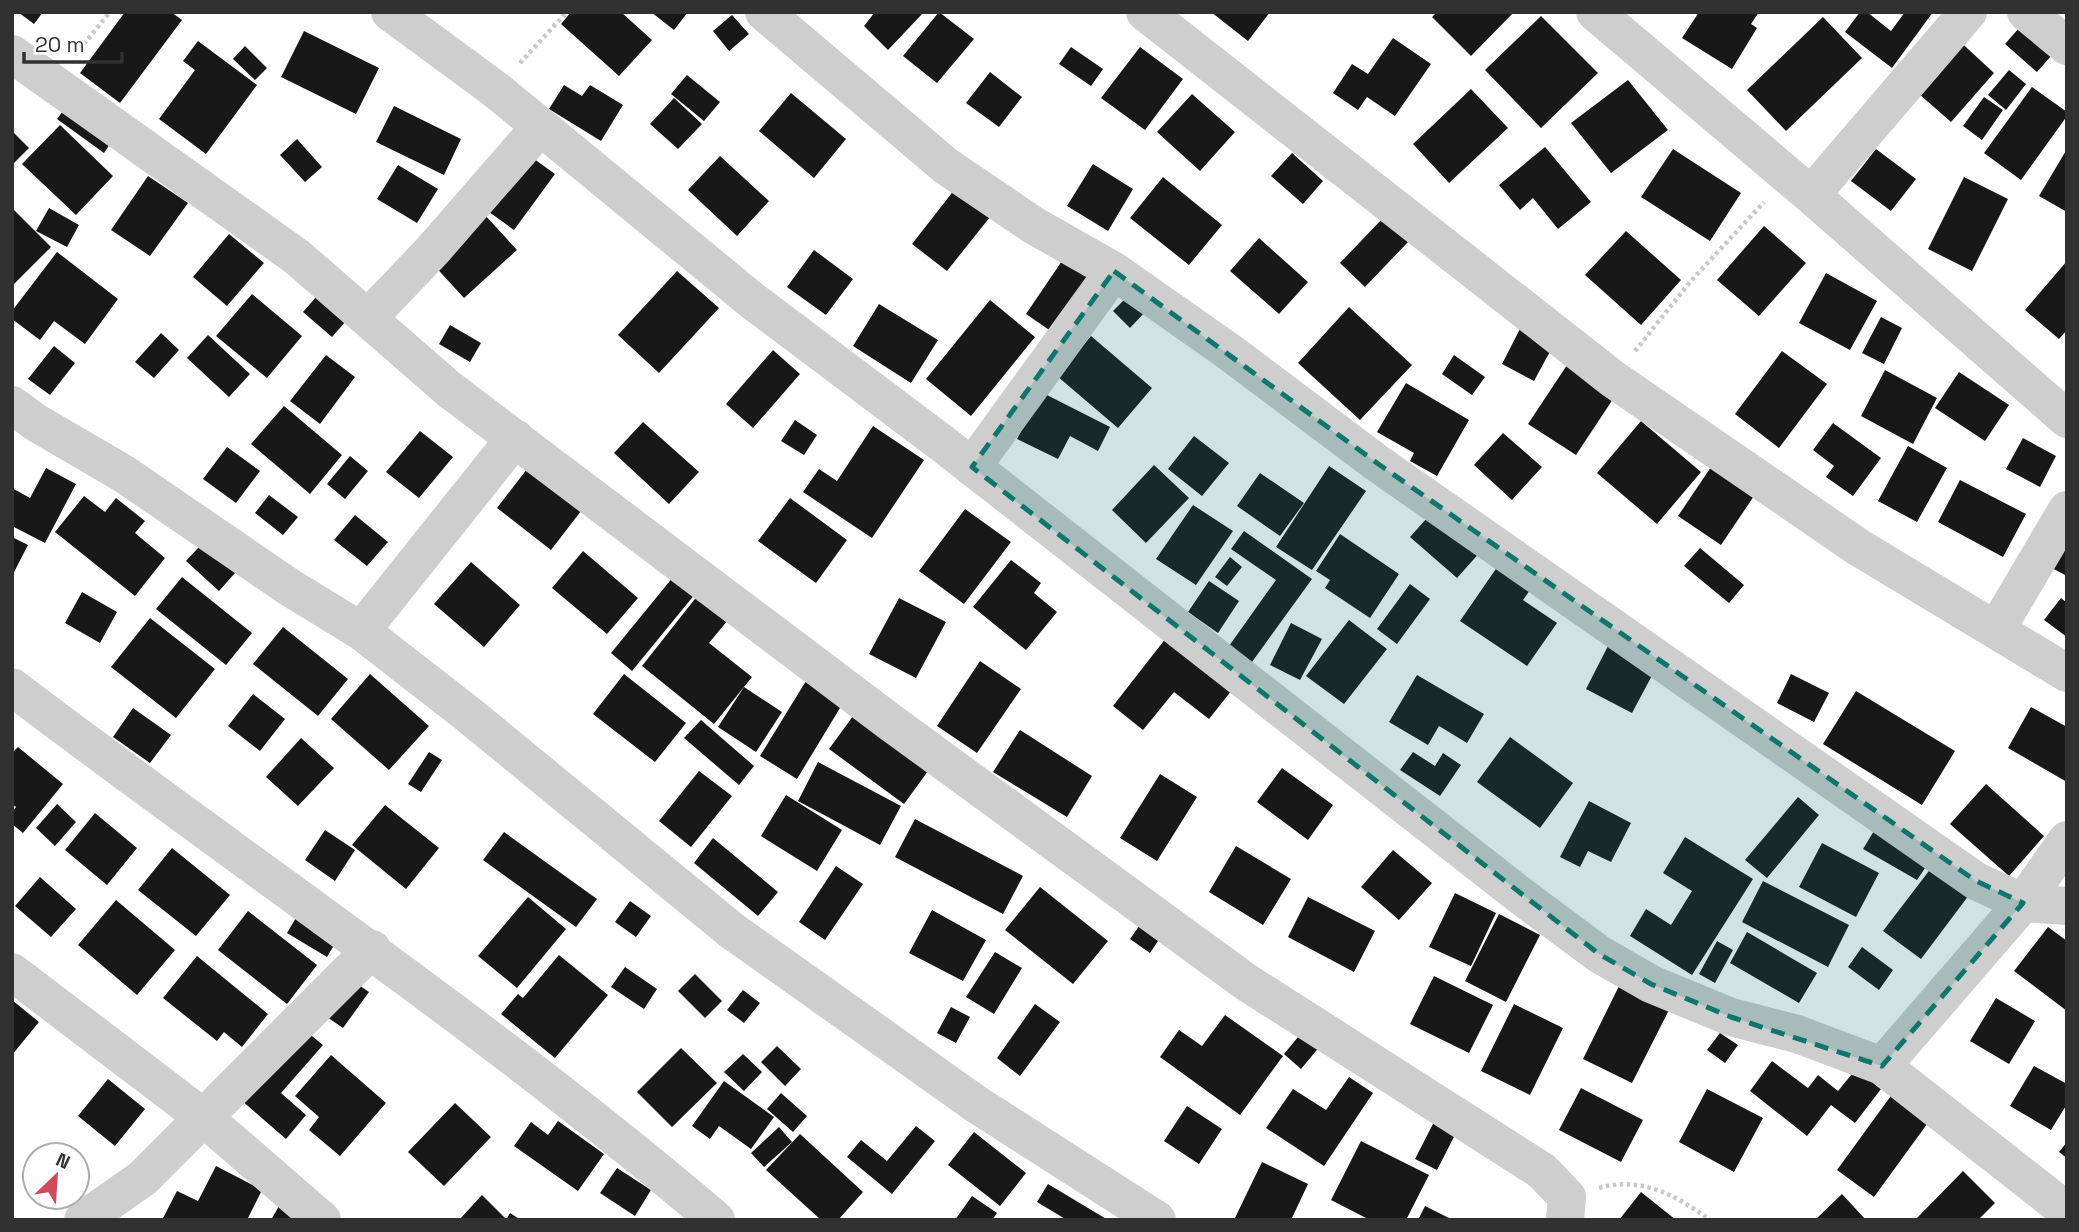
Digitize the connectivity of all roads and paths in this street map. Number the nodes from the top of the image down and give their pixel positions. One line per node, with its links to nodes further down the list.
1 (110, 12): 11 (path)
2 (390, 12): 12 (street)
3 (567, 12): 12 (path)
4 (764, 12): 15 (street)
5 (1145, 12): 17 (street)
6 (1595, 12): 14 (street)
7 (1968, 12): 14 (street)
8 (2026, 12): 9 (street)
9 (2067, 46)
10 (12, 54): 11 (street)
11 (53, 83): 16 (street)
12 (496, 90): 13 (street)
13 (540, 127): 16 (street); 21 (street)
14 (1800, 186): 17 (path); 19 (street)
15 (1114, 271): 21 (street); 28 (street)
16 (369, 317): 20 (street)
17 (1613, 380): 23 (street)
18 (12, 405): 24 (street)
19 (2067, 419)
20 (514, 438): 24 (street); 34 (street)
21 (972, 467): 32 (street)
22 (2067, 510): 23 (street)
23 (1996, 630): 25 (street)
24 (360, 631): 39 (street)
25 (2067, 673)
26 (12, 687): 30 (street)
27 (2067, 840): 28 (street)
28 (2023, 903): 29 (street); 32 (street)
29 (2067, 906)
30 (372, 949): 33 (street); 38 (street)
31 (12, 972): 33 (street)
32 (1882, 1066): 35 (street)
33 (204, 1118): 36 (street); 37 (street)
34 (1566, 1208): 40 (path)
35 (2067, 1211)
36 (83, 1220)
37 (322, 1220)
38 (716, 1220)
39 (1157, 1220)
40 (1710, 1220)

